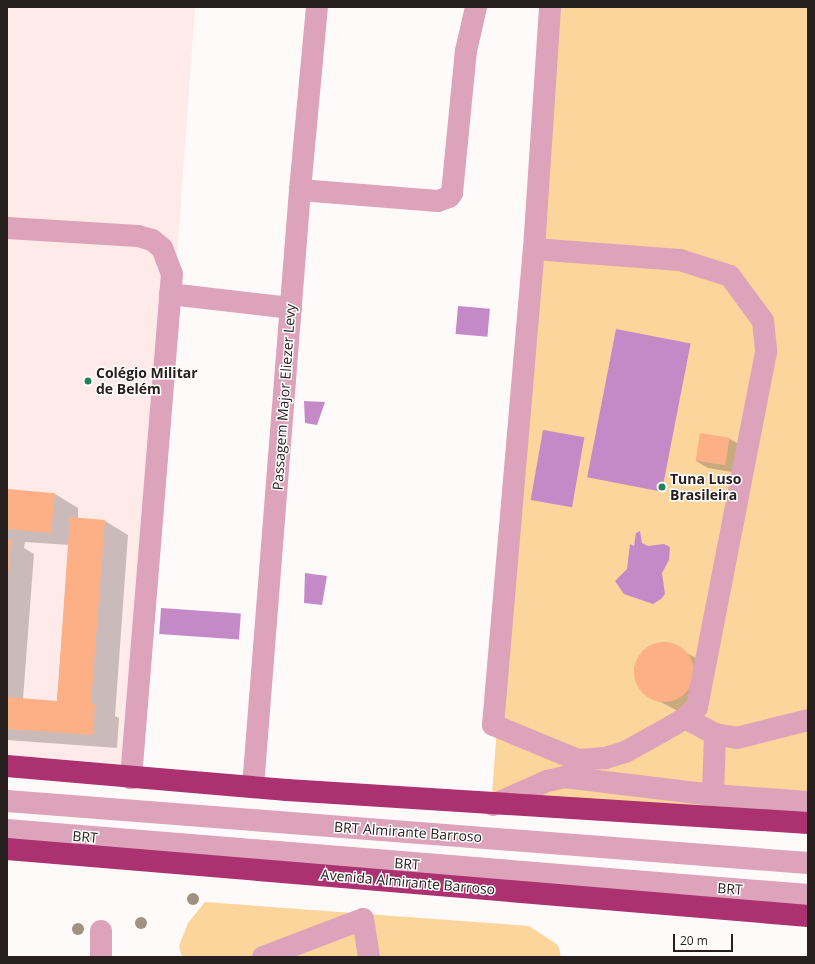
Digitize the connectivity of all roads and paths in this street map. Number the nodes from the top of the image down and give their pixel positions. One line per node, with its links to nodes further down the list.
1 (317, 7): 4 (street, Passagem Major Eliezer Levy)
2 (476, 7): 4 (street)
3 (550, 7): 6 (street)
4 (300, 190): 8 (street, Passagem Major Eliezer Levy)
5 (7, 228): 7 (street)
6 (534, 249): 9 (street); 12 (street)
7 (170, 294): 8 (street); 15 (street)
8 (291, 308): 16 (street, Passagem Major Eliezer Levy)
9 (685, 718): 11 (street); 12 (street)
10 (808, 720): 11 (street)
11 (715, 734): 17 (street)
12 (554, 751): 14 (street)
13 (7, 766): 15 (highway)
14 (564, 777): 17 (street); 20 (street)
15 (131, 778): 16 (highway)
16 (253, 787): 20 (highway)
17 (713, 795): 19 (street)
18 (7, 801): 24 (street, BRT Almirante Barroso)
19 (808, 802)
20 (493, 805): 21 (highway)
21 (808, 823)
22 (7, 830): 25 (street, BRT)
23 (7, 849): 26 (highway, Avenida Almirante Barroso)
24 (808, 863)
25 (808, 895)
26 (808, 916)
27 (101, 931): 28 (street)
28 (102, 957)
29 (263, 957): 30 (street)
30 (369, 957)

